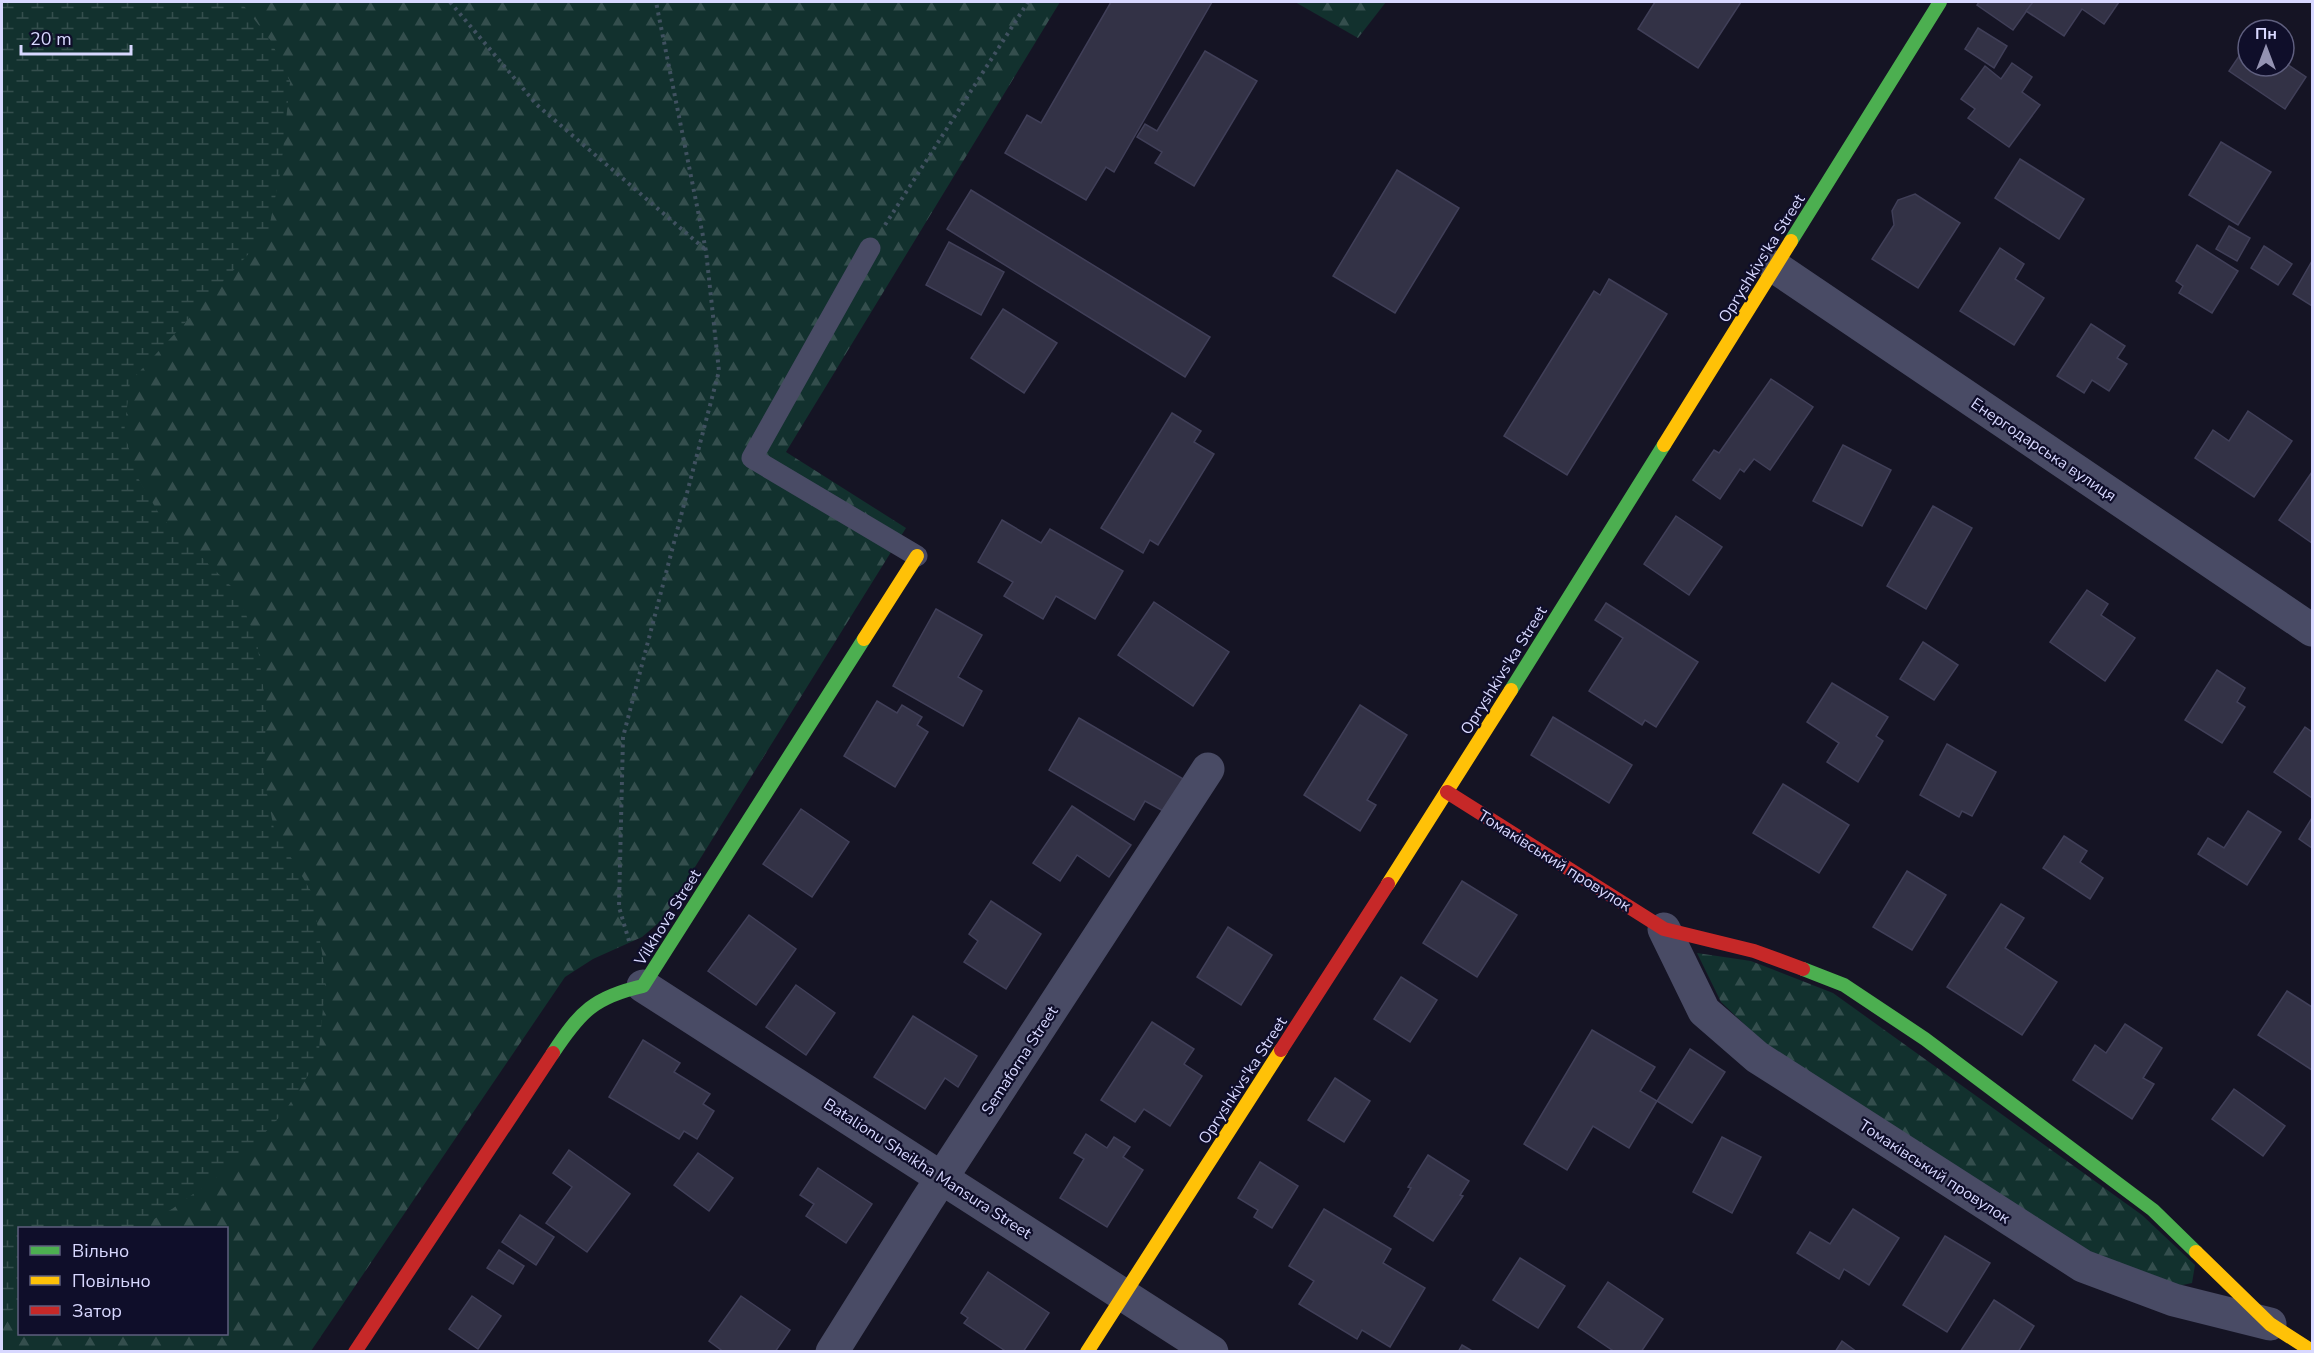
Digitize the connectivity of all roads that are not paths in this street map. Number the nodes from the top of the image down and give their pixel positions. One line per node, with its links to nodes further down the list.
1 (1940, 2): 3 (street, Opryshkivsʹka Street)
2 (870, 248): 4 (lane)
3 (1775, 267): 5 (street, Енергодарська вулиця); 7 (street, Opryshkivsʹka Street)
4 (917, 556): 9 (street, Vilkhova Street)
5 (2313, 630)
6 (1208, 769): 10 (street, Semaforna Street)
7 (1447, 792): 8 (street, Томаківський провулок); 11 (street, Opryshkivsʹka Street)
8 (1664, 929): 12 (street, Томаківський провулок); 12 (street, Томаківський провулок)
9 (643, 986): 10 (street, Batalionu Sheikha Mansura Street); 14 (street, Vilkhova Street)
10 (943, 1178): 11 (street, Batalionu Sheikha Mansura Street); 15 (street, Semaforna Street)
11 (1124, 1295): 16 (street, Opryshkivsʹka Street); 17 (street, Batalionu Sheikha Mansura Street)
12 (2270, 1324): 13 (street, Томаківський провулок)
13 (2313, 1351)
14 (355, 1352)
15 (832, 1352)
16 (1087, 1352)
17 (1212, 1352)

